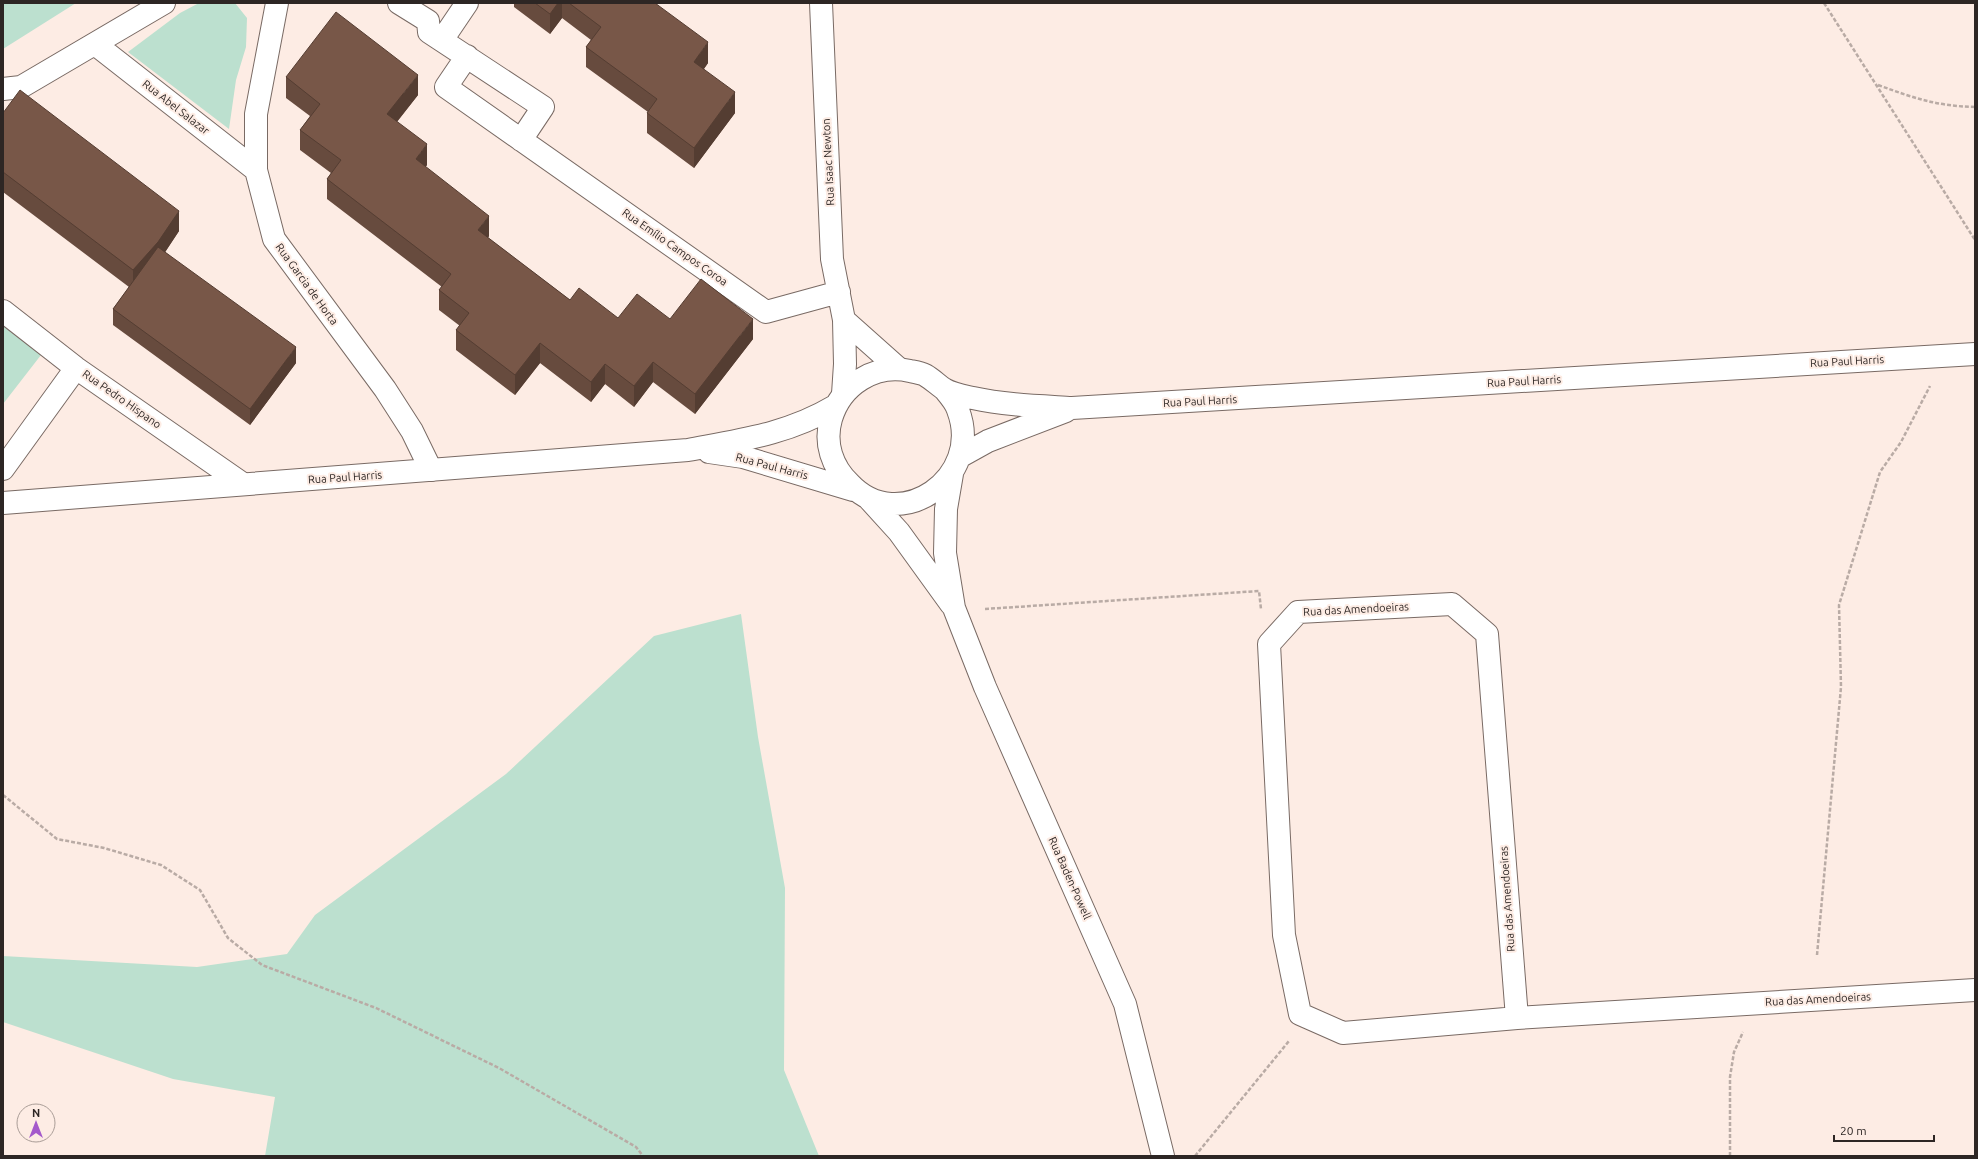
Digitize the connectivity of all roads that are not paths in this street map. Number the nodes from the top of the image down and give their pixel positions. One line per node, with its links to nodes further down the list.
1 (164, 3): 7 (street)
2 (277, 3): 11 (street, Rua Garcia de Horta)
3 (399, 3): 6 (street)
4 (468, 3): 6 (street)
5 (821, 3): 12 (street, Rua Isaac Newton)
6 (442, 40): 8 (street)
7 (95, 44): 9 (street); 11 (street, Rua Abel Salazar)
8 (467, 56): 10 (street, Rua Emílio Campos Coroa); 10 (street)
9 (3, 88)
10 (522, 140): 12 (street, Rua Emílio Campos Coroa)
11 (256, 170): 24 (street, Rua Garcia de Horta)
12 (839, 292): 14 (street, Rua Isaac Newton)
13 (3, 311): 16 (street, Rua Pedro Hispano)
14 (844, 320): 17 (street); 19 (street, Rua Isaac Newton)
15 (1975, 354): 20 (street, Rua Paul Harris)
16 (76, 368): 23 (street); 25 (street, Rua Pedro Hispano)
17 (899, 369): 18 (street); 19 (street)
18 (945, 390): 20 (street); 22 (street)
19 (839, 400): 21 (street, Rua Paul Harris); 26 (street)
20 (1072, 408): 22 (street)
21 (688, 450): 24 (street, Rua Paul Harris); 26 (street, Rua Paul Harris)
22 (957, 465): 26 (street); 28 (street)
23 (3, 469)
24 (431, 470): 25 (street, Rua Paul Harris)
25 (243, 484): 27 (street, Rua Paul Harris)
26 (862, 494): 28 (street)
27 (3, 503)
28 (954, 608): 31 (street, Rua Baden-Powell)
29 (1975, 990): 30 (street, Rua das Amendoeiras)
30 (1517, 1018): 30 (street, Rua das Amendoeiras)
31 (1163, 1156)

